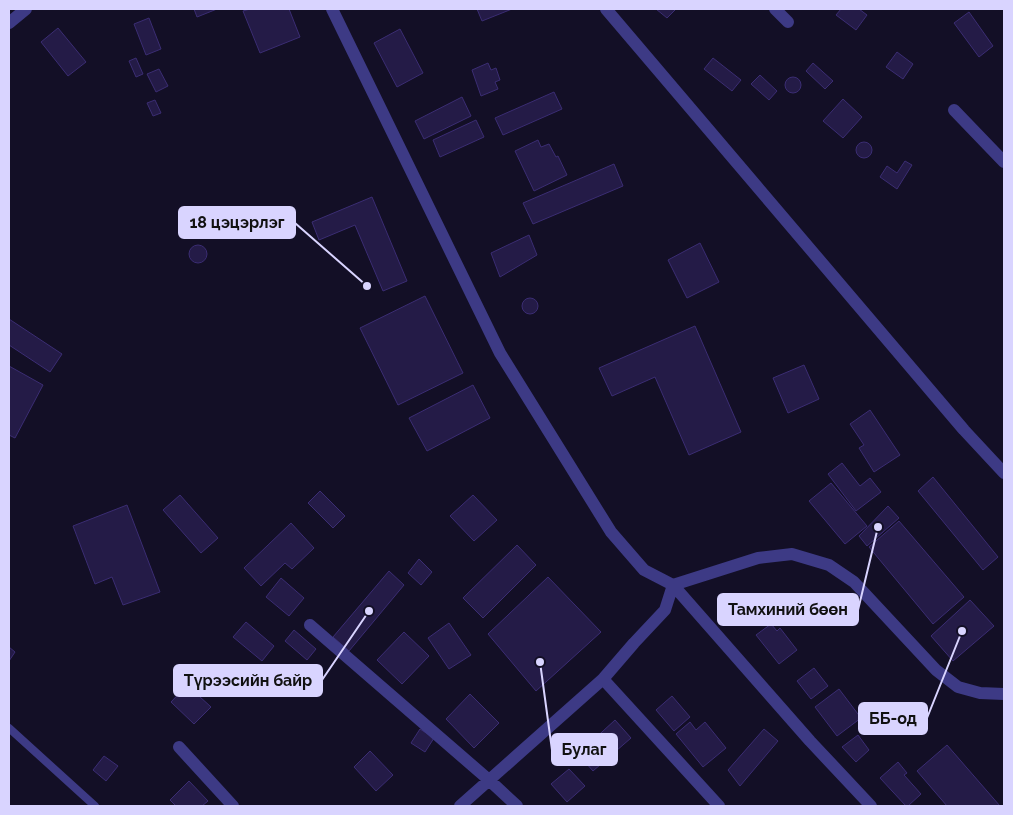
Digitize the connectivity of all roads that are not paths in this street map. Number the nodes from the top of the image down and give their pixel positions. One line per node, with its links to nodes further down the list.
1 (26, 9): 6 (street)
2 (332, 9): 10 (street)
3 (606, 9): 9 (street)
4 (775, 9): 5 (street)
5 (788, 22)
6 (9, 24)
7 (954, 110): 8 (street)
8 (1004, 162)
9 (1004, 473)
10 (673, 585): 12 (street); 13 (street); 22 (street)
11 (310, 625): 16 (street)
12 (603, 679): 16 (street); 21 (street)
13 (1004, 694)
14 (9, 728): 17 (lane)
15 (180, 748): 18 (street)
16 (489, 780): 19 (street); 20 (street)
17 (95, 806)
18 (232, 806)
19 (460, 806)
20 (517, 806)
21 (719, 806)
22 (871, 806)

